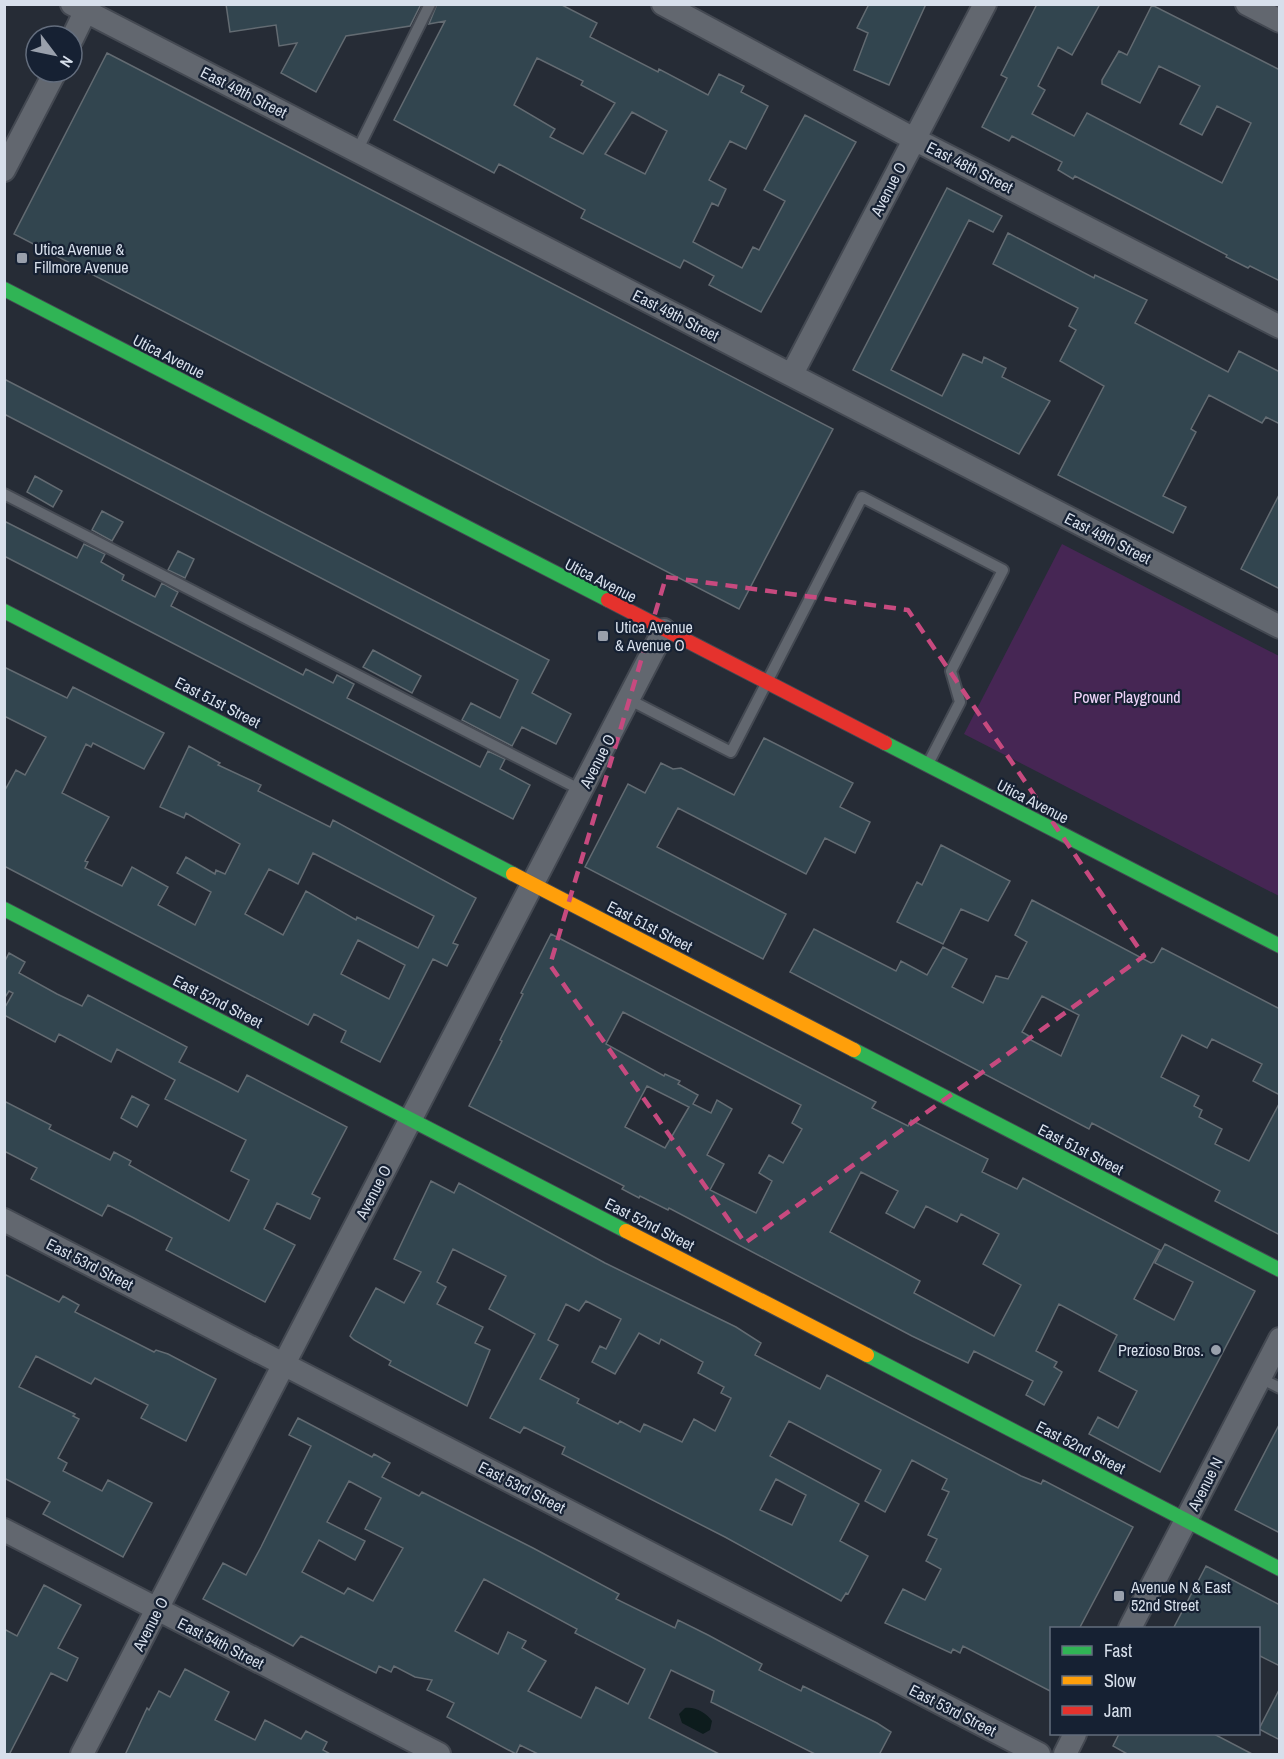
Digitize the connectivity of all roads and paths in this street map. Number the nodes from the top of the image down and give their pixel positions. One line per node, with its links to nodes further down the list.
1 (430, 4): 10 (lane)
2 (663, 4): 9 (street, East 48th Street)
3 (985, 4): 9 (street, Avenue O)
4 (1247, 4): 6 (street)
5 (82, 7): 7 (street); 10 (street, East 49th Street)
6 (1280, 21)
7 (77, 24)
8 (49, 84): 11 (street)
9 (914, 138): 13 (street, East 48th Street); 14 (street, Avenue O)
10 (357, 151): 14 (street, East 49th Street)
11 (4, 170)
12 (4, 289): 18 (street, Utica Avenue)
13 (1280, 327)
14 (792, 374): 17 (street, East 49th Street)
15 (4, 494): 22 (lane)
16 (4, 611): 23 (street, East 51st Street)
17 (1280, 627)
18 (664, 630): 19 (street, Utica Avenue); 20 (street, Avenue O)
19 (767, 682): 20 (lane); 21 (street, Utica Avenue); 21 (lane)
20 (628, 699): 22 (street, Avenue O)
21 (927, 765): 25 (street, Utica Avenue)
22 (581, 790): 23 (street, Avenue O)
23 (533, 884): 26 (street, Avenue O); 28 (street, East 51st Street)
24 (4, 909): 26 (street, East 52nd Street)
25 (1280, 946)
26 (411, 1119): 30 (street, Avenue O); 32 (street, East 52nd Street)
27 (4, 1220): 30 (street, East 53rd Street)
28 (1280, 1270)
29 (1280, 1339): 31 (street, Avenue N)
30 (284, 1364): 35 (street, Avenue O); 40 (street, East 53rd Street)
31 (1270, 1383): 32 (street, Avenue N)
32 (1186, 1520): 34 (street, East 52nd Street); 36 (street, Avenue N)
33 (4, 1530): 35 (street, East 54th Street)
34 (1280, 1569)
35 (157, 1609): 38 (street, Avenue O); 39 (street, East 54th Street)
36 (1131, 1627)
37 (1075, 1735): 41 (street)
38 (82, 1755)
39 (439, 1755)
40 (1039, 1755)
41 (1065, 1755)

